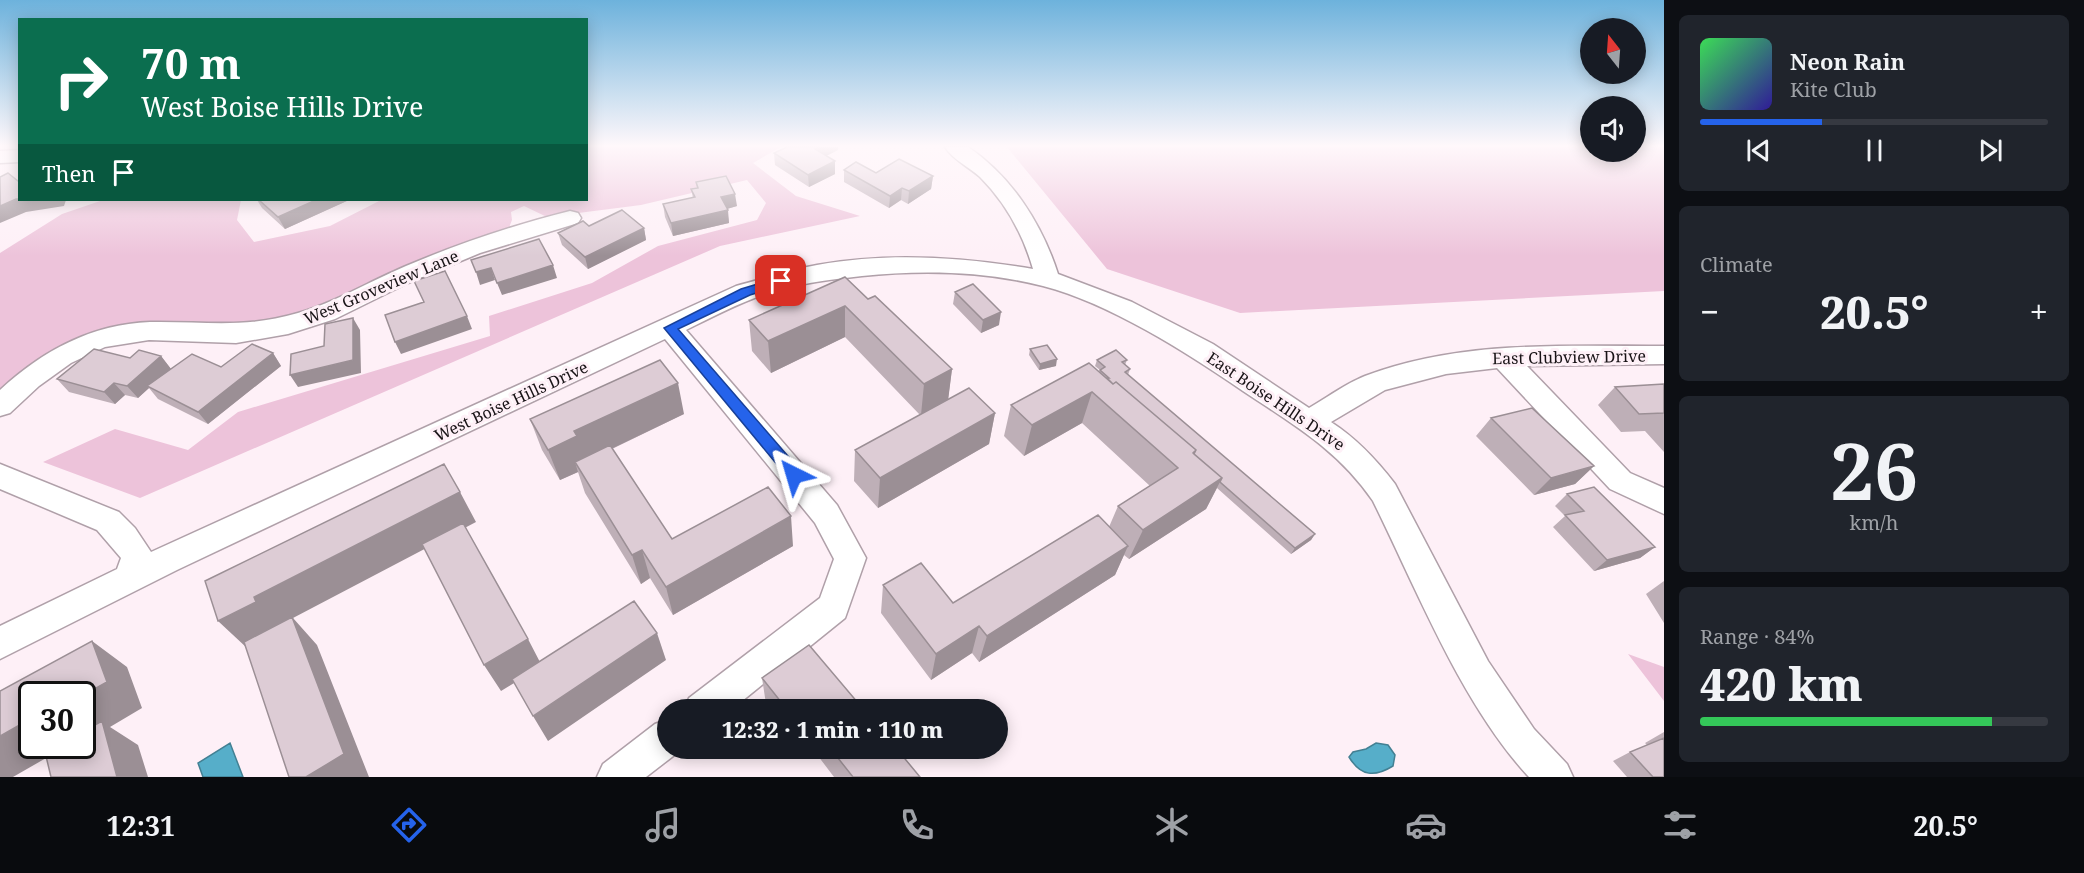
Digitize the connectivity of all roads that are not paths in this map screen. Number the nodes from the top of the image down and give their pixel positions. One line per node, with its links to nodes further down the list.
1 (998, 183): 3 (street)
2 (570, 218): 7 (street, West Groveview Lane)
3 (1048, 279): 4 (street, West Boise Hills Drive); 8 (street, East Boise Hills Drive)
4 (670, 328): 11 (street, West Boise Hills Drive); 13 (street)
5 (1664, 355): 6 (street, East Clubview Drive)
6 (1502, 356): 8 (street, East Clubview Drive); 10 (street)
7 (0, 406)
8 (1308, 421): 16 (street, East Boise Hills Drive)
9 (0, 476): 11 (street)
10 (1664, 502)
11 (131, 577): 12 (street, West Boise Hills Drive)
12 (0, 643)
13 (716, 699)
14 (657, 745): 15 (street)
15 (616, 777)
16 (1554, 777)

